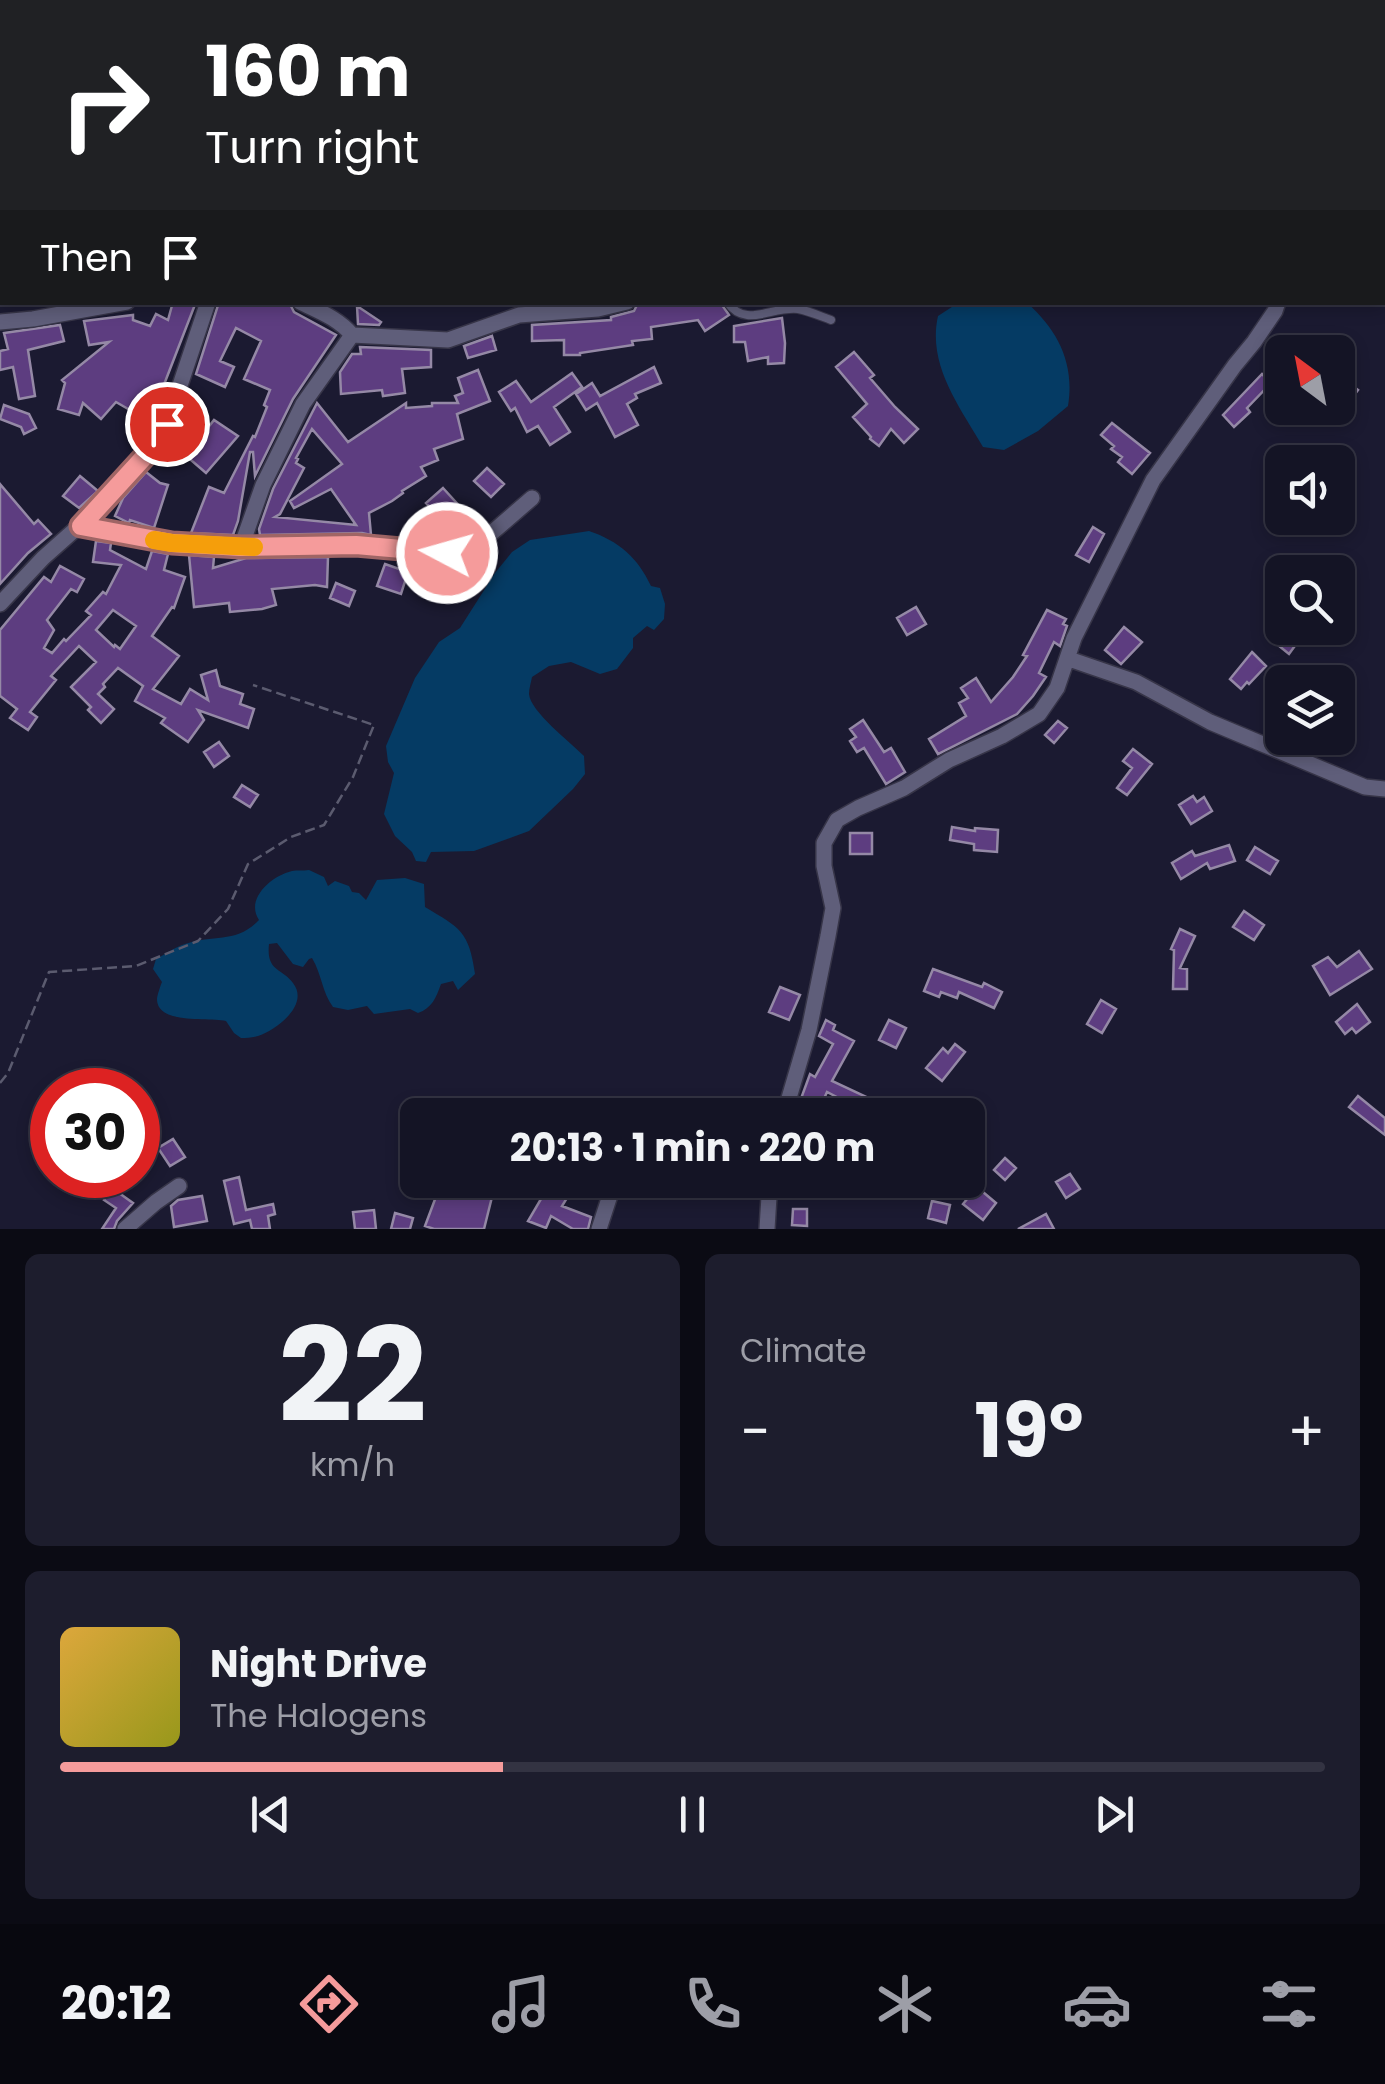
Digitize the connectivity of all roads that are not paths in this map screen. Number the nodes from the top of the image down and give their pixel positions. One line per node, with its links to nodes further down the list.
1 (110, 305): 8 (street)
2 (202, 305): 11 (street)
3 (306, 305): 9 (street)
4 (615, 305): 9 (street)
5 (729, 305): 7 (lane)
6 (1277, 305): 14 (street)
7 (831, 320)
8 (0, 322)
9 (352, 334): 12 (street)
10 (532, 498): 12 (street)
11 (81, 526): 12 (street); 13 (street)
12 (241, 547)
13 (0, 604)
14 (1068, 659): 15 (street); 16 (street)
15 (1385, 789)
16 (789, 1098)
17 (180, 1186): 20 (street)
18 (609, 1198): 21 (street)
19 (769, 1198): 22 (street)
20 (125, 1229)
21 (599, 1229)
22 (768, 1229)

